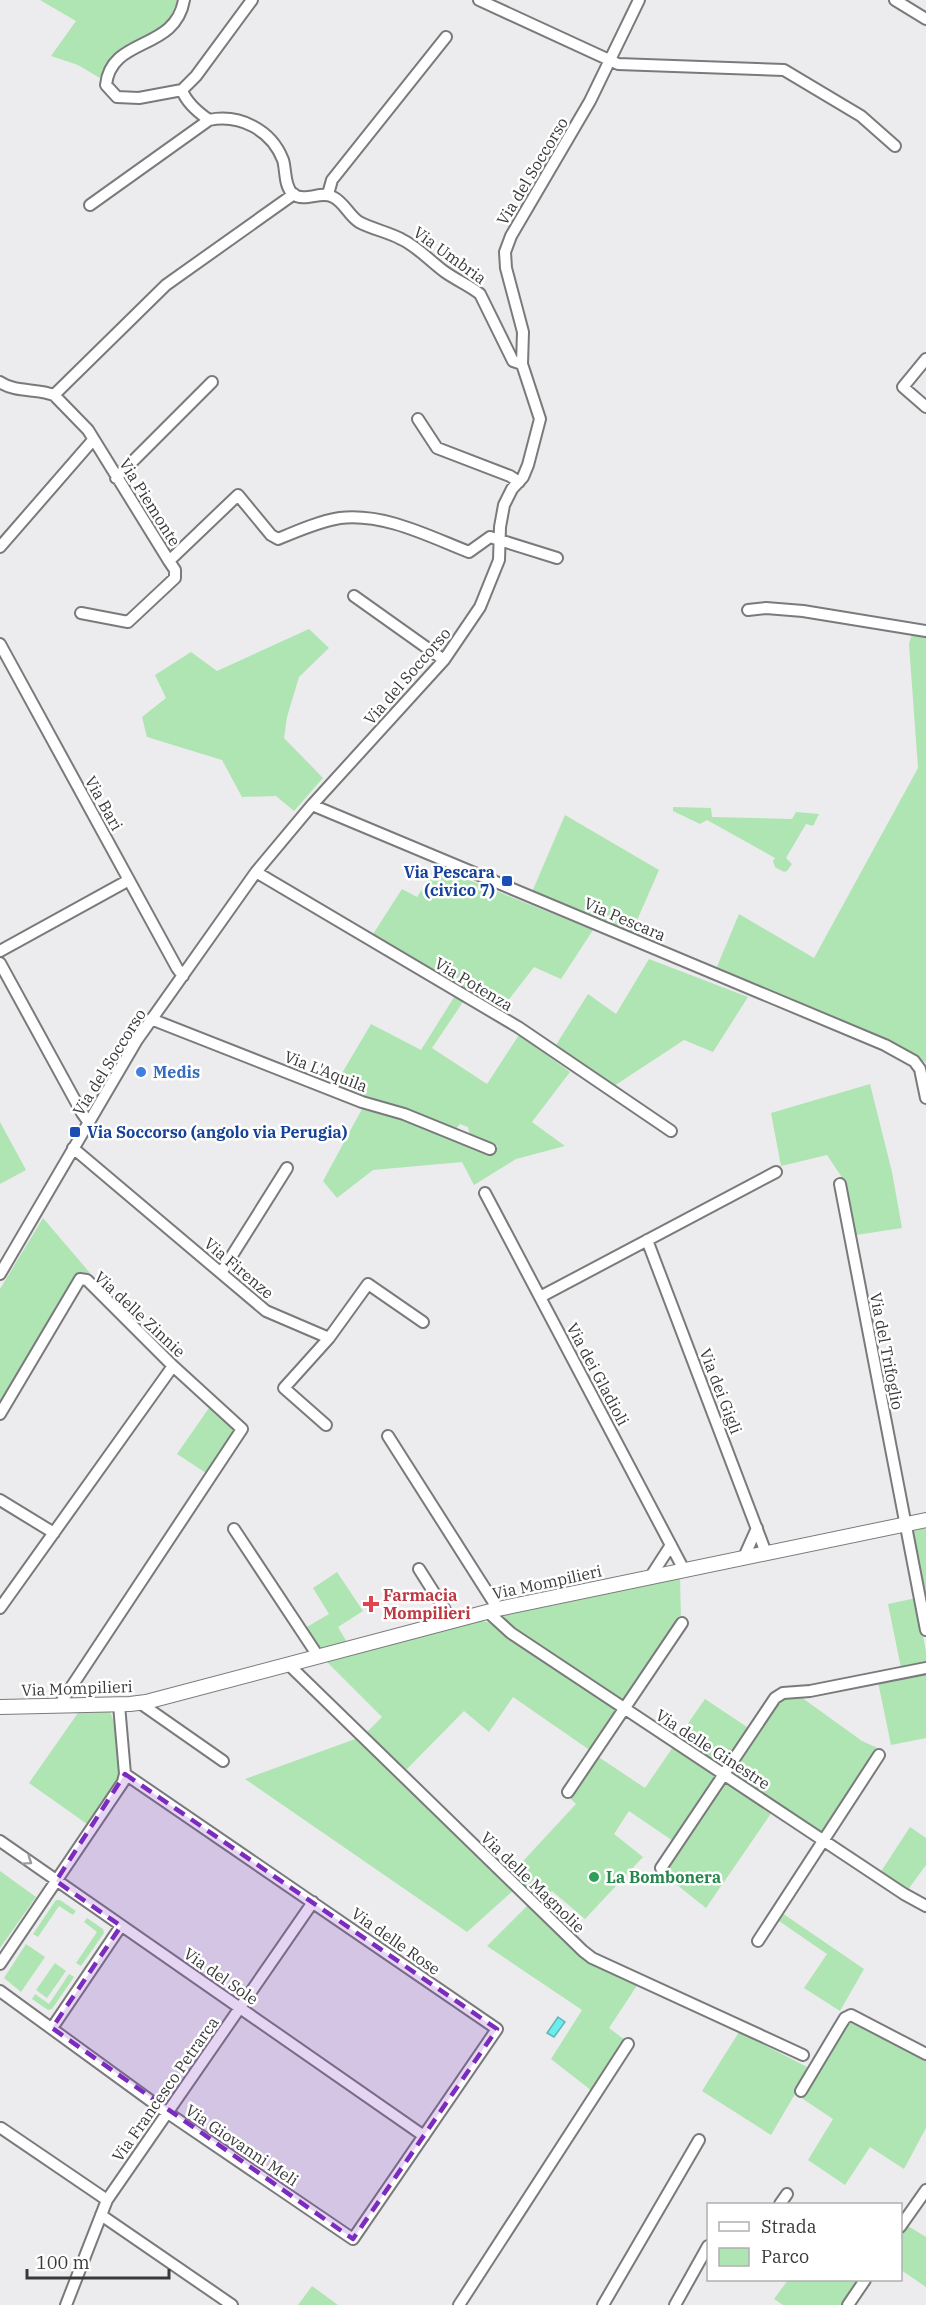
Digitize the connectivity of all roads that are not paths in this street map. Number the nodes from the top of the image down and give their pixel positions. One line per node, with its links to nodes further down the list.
1 (184, 0): 9 (street)
2 (252, 0): 9 (street)
3 (479, 0): 8 (street)
4 (639, 0): 8 (street, Via del Soccorso)
5 (896, 0): 6 (street)
6 (926, 19)
7 (446, 37): 13 (street)
8 (610, 60): 11 (street); 16 (street, Via del Soccorso)
9 (182, 90): 10 (street)
10 (209, 120): 12 (street); 14 (street)
11 (895, 146)
12 (294, 194): 13 (street); 19 (street)
13 (328, 194): 16 (street, Via Umbria)
14 (90, 205)
15 (926, 359): 20 (street)
16 (522, 364): 24 (street, Via del Soccorso)
17 (0, 382): 19 (street)
18 (212, 382): 23 (street)
19 (54, 395): 22 (street, Via Piemonte)
20 (926, 407)
21 (418, 419): 24 (street)
22 (93, 440): 23 (street, Via Piemonte); 26 (street)
23 (116, 478): 28 (street, Via Piemonte)
24 (519, 482): 25 (street, Via del Soccorso)
25 (500, 540): 27 (street); 28 (street, Via Piemonte); 34 (street, Via del Soccorso)
26 (0, 547)
27 (557, 558)
28 (169, 561): 31 (street)
29 (354, 596): 34 (street)
30 (748, 610): 32 (street)
31 (81, 612)
32 (926, 632)
33 (0, 644): 37 (street, Via Bari)
34 (444, 660): 35 (street, Via del Soccorso)
35 (312, 805): 36 (street, Via del Soccorso); 42 (street, Via Pescara)
36 (256, 872): 40 (street, Via del Soccorso); 44 (street, Via Potenza)
37 (129, 880): 38 (street); 40 (street, Via Bari)
38 (0, 951)
39 (0, 963): 43 (street)
40 (183, 975): 41 (street, Via del Soccorso)
41 (151, 1020): 43 (street, Via del Soccorso); 46 (street, Via L'Aquila)
42 (926, 1098)
43 (89, 1123): 45 (street, Via del Soccorso)
44 (671, 1131)
45 (73, 1148): 52 (street, Via Firenze); 53 (street, Via del Soccorso)
46 (490, 1149)
47 (287, 1168): 52 (street)
48 (776, 1172): 51 (street)
49 (840, 1184): 63 (street, Via del Trifoglio)
50 (485, 1193): 54 (street, Via dei Gladioli)
51 (647, 1240): 54 (street); 64 (street, Via dei Gigli)
52 (221, 1273): 56 (street, Via Firenze)
53 (0, 1274)
54 (540, 1297): 67 (street, Via dei Gladioli)
55 (423, 1322): 56 (street)
56 (329, 1338): 59 (street)
57 (172, 1366): 58 (street, Via delle Zinnie); 66 (street); 82 (street, Via delle Zinnie)
58 (0, 1414)
59 (326, 1425)
60 (388, 1436): 74 (street, Via delle Ginestre)
61 (0, 1500): 66 (street)
62 (926, 1520): 63 (street, Via Mompilieri)
63 (906, 1524): 68 (street, Via Mompilieri); 77 (street, Via del Trifoglio)
64 (757, 1528): 68 (street, Via dei Gigli); 69 (street)
65 (234, 1529): 78 (street)
66 (54, 1533): 73 (street)
67 (671, 1545): 71 (street, Via dei Gladioli); 72 (street)
68 (766, 1553): 69 (street, Via Mompilieri)
69 (744, 1557): 71 (street, Via Mompilieri)
70 (419, 1569): 75 (street)
71 (684, 1570): 72 (street, Via Mompilieri)
72 (651, 1576): 74 (street, Via Mompilieri)
73 (0, 1608)
74 (493, 1611): 75 (street, Via Mompilieri); 85 (street, Via delle Ginestre)
75 (452, 1621): 78 (street, Via Mompilieri)
76 (682, 1623): 85 (street)
77 (926, 1630)
78 (318, 1656): 79 (street, Via Mompilieri)
79 (288, 1664): 81 (street, Via Mompilieri); 105 (street, Via delle Magnolie)
80 (926, 1668): 88 (street)
81 (140, 1703): 83 (street, Via Mompilieri); 87 (street)
82 (60, 1704): 83 (street, Via Mompilieri); 84 (street, Via Mompilieri)
83 (119, 1705): 89 (street)
84 (0, 1707)
85 (624, 1709): 88 (street, Via delle Ginestre); 90 (street)
86 (879, 1755): 91 (street)
87 (223, 1761)
88 (724, 1773): 91 (street, Via delle Ginestre); 93 (street)
89 (125, 1774): 94 (street); 95 (street, Via delle Rose)
90 (567, 1792)
91 (824, 1840): 96 (street, Via delle Ginestre); 98 (street)
92 (0, 1841): 94 (street, Via del Sole, one-way to 94)
93 (661, 1868)
94 (56, 1881): 97 (street, Via del Sole); 99 (street)
95 (313, 1902): 101 (street, Via Francesco Petrarca); 109 (street, Via delle Rose)
96 (926, 1906)
97 (122, 1926): 101 (street, Via del Sole); 102 (street)
98 (758, 1941)
99 (0, 1964)
100 (0, 1991): 102 (street, Via Giovanni Meli)
101 (240, 2007): 107 (street, Via Francesco Petrarca); 109 (street, Via del Sole)
102 (52, 2028): 107 (street, Via Giovanni Meli)
103 (628, 2044): 122 (street)
104 (926, 2054): 106 (street)
105 (803, 2055)
106 (801, 2091)
107 (167, 2112): 113 (street, Via Francesco Petrarca); 117 (street, Via Giovanni Meli)
108 (1, 2128): 113 (street)
109 (424, 2136): 117 (street, Via delle Rose)
110 (699, 2140): 123 (street)
111 (926, 2190): 116 (street)
112 (787, 2194): 114 (street)
113 (107, 2200): 115 (street, Via Francesco Petrarca)
114 (781, 2203)
115 (101, 2215): 120 (street, Via Francesco Petrarca); 121 (street)
116 (902, 2224)
117 (352, 2239)
118 (707, 2248): 124 (street)
119 (865, 2281): 125 (street)
120 (66, 2305)
121 (232, 2305)
122 (459, 2305)
123 (603, 2305)
124 (675, 2305)
125 (848, 2305)

